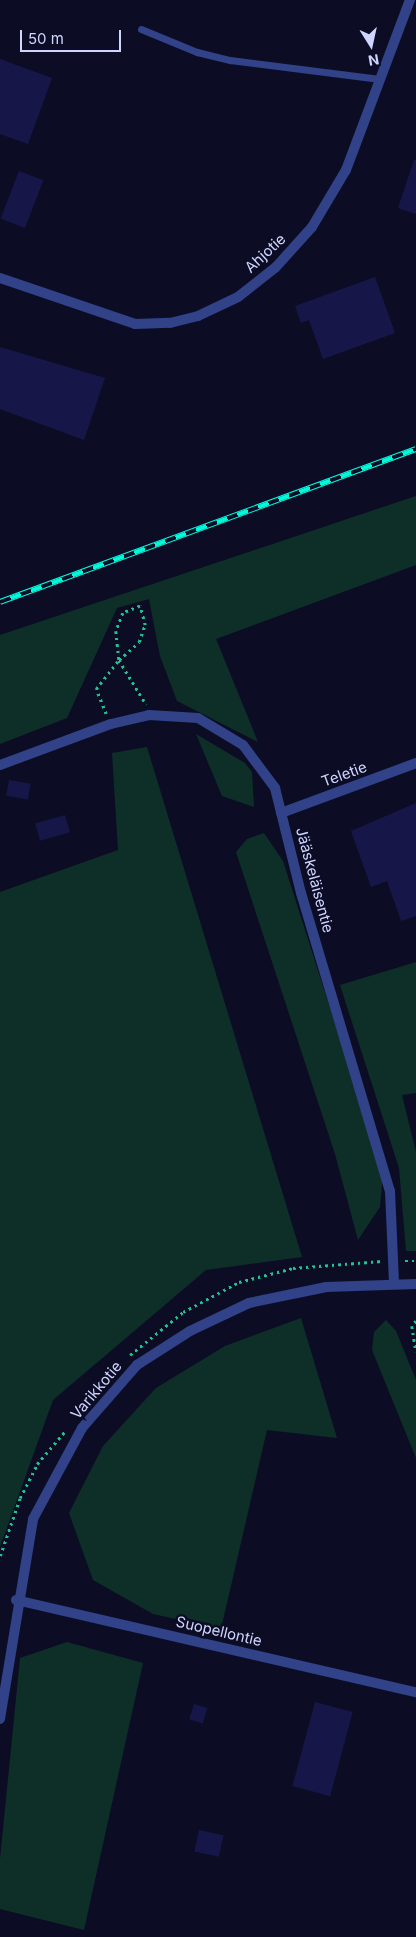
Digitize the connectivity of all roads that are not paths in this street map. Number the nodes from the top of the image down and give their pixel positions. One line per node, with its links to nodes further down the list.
1 (410, 0): 3 (street, Ahjotie)
2 (141, 29): 3 (lane)
3 (380, 79): 4 (street, Ahjotie)
4 (0, 278)
5 (416, 763): 7 (street, Teletie)
6 (0, 765): 7 (street, Jääskeläisentie)
7 (282, 812): 8 (street, Jääskeläisentie)
8 (394, 1284): 9 (street, Varikkotie); 10 (street, Varikkotie)
9 (416, 1284)
10 (16, 1600): 11 (street, Suopellontie); 12 (street, Varikkotie)
11 (416, 1692)
12 (0, 1719)

